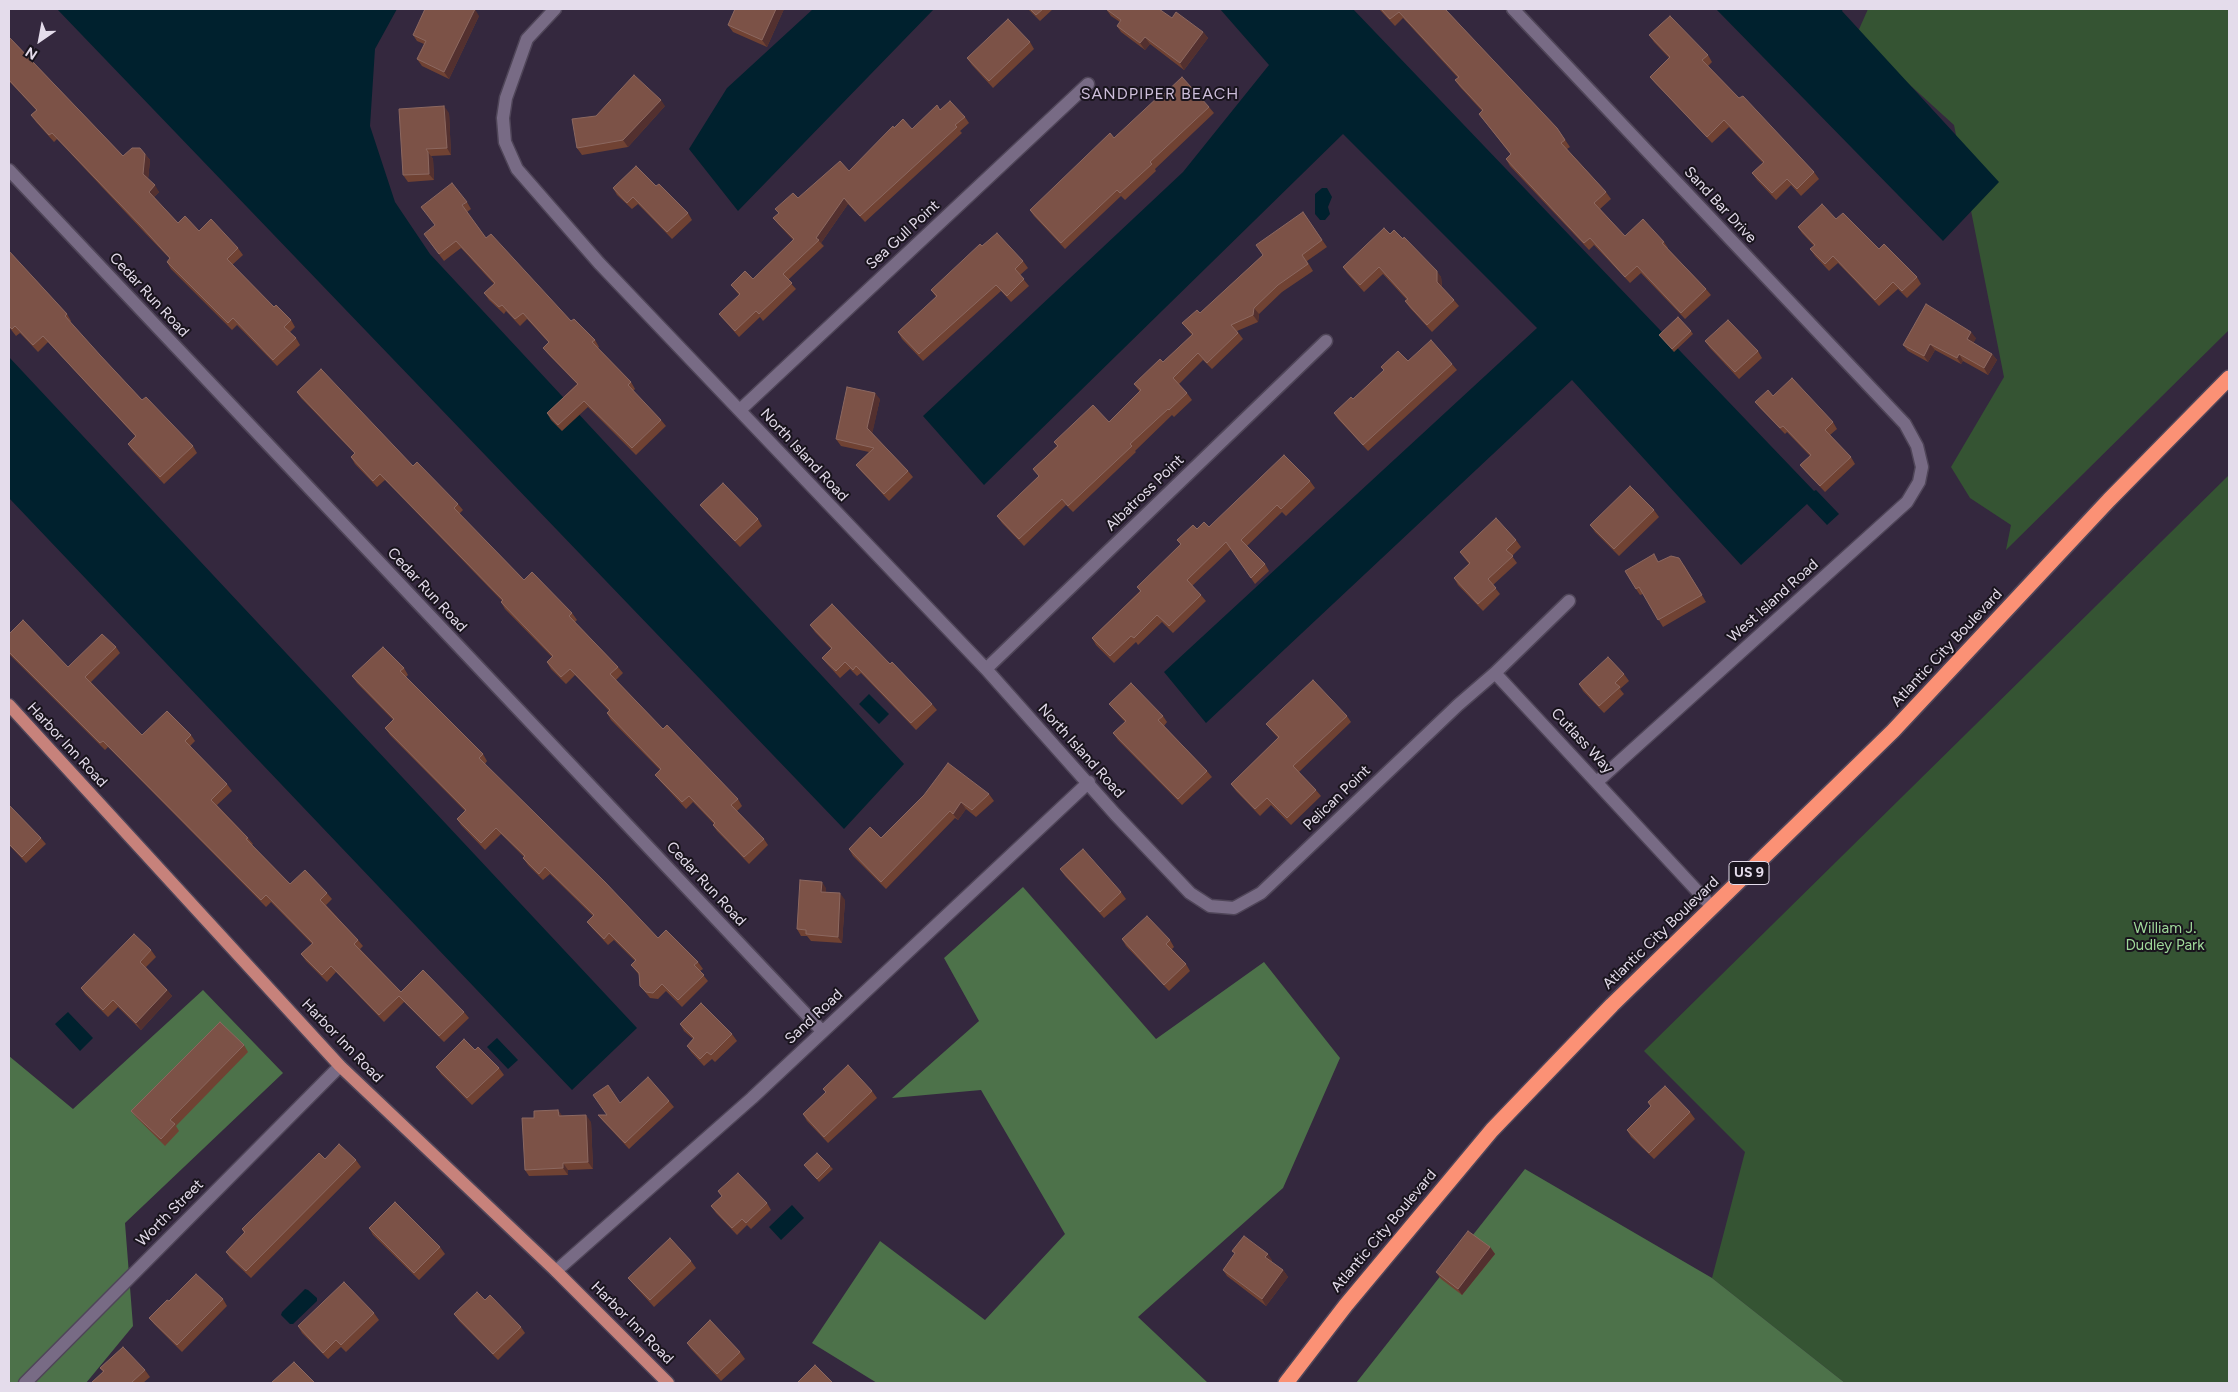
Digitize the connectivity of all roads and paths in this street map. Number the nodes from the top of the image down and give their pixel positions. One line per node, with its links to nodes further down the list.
1 (555, 9): 7 (street, North Island Road)
2 (1513, 9): 8 (street, Sand Bar Drive)
3 (1088, 84): 7 (street, Sea Gull Point)
4 (9, 170): 17 (street, Cedar Run Road)
5 (1326, 341): 10 (street, Albatross Point)
6 (2229, 378): 16 (highway, Atlantic City Boulevard / US 9)
7 (740, 410): 10 (street, North Island Road)
8 (1905, 424): 14 (street, West Island Road)
9 (1569, 601): 11 (street)
10 (986, 670): 13 (street, North Island Road)
11 (1495, 673): 14 (street, Cutlass Way); 15 (street, Pelican Point)
12 (9, 705): 18 (main road, Harbor Inn Road)
13 (1089, 782): 15 (street, North Island Road); 17 (street, Sand Road)
14 (1598, 782): 16 (street, Cutlass Way)
15 (1190, 893)
16 (1713, 908): 22 (highway, Atlantic City Boulevard / US 9)
17 (822, 1032): 19 (street, Sand Road)
18 (340, 1066): 19 (main road, Harbor Inn Road); 20 (street, Worth Street)
19 (556, 1271): 21 (main road, Harbor Inn Road)
20 (25, 1383)
21 (668, 1383)
22 (1286, 1383)

